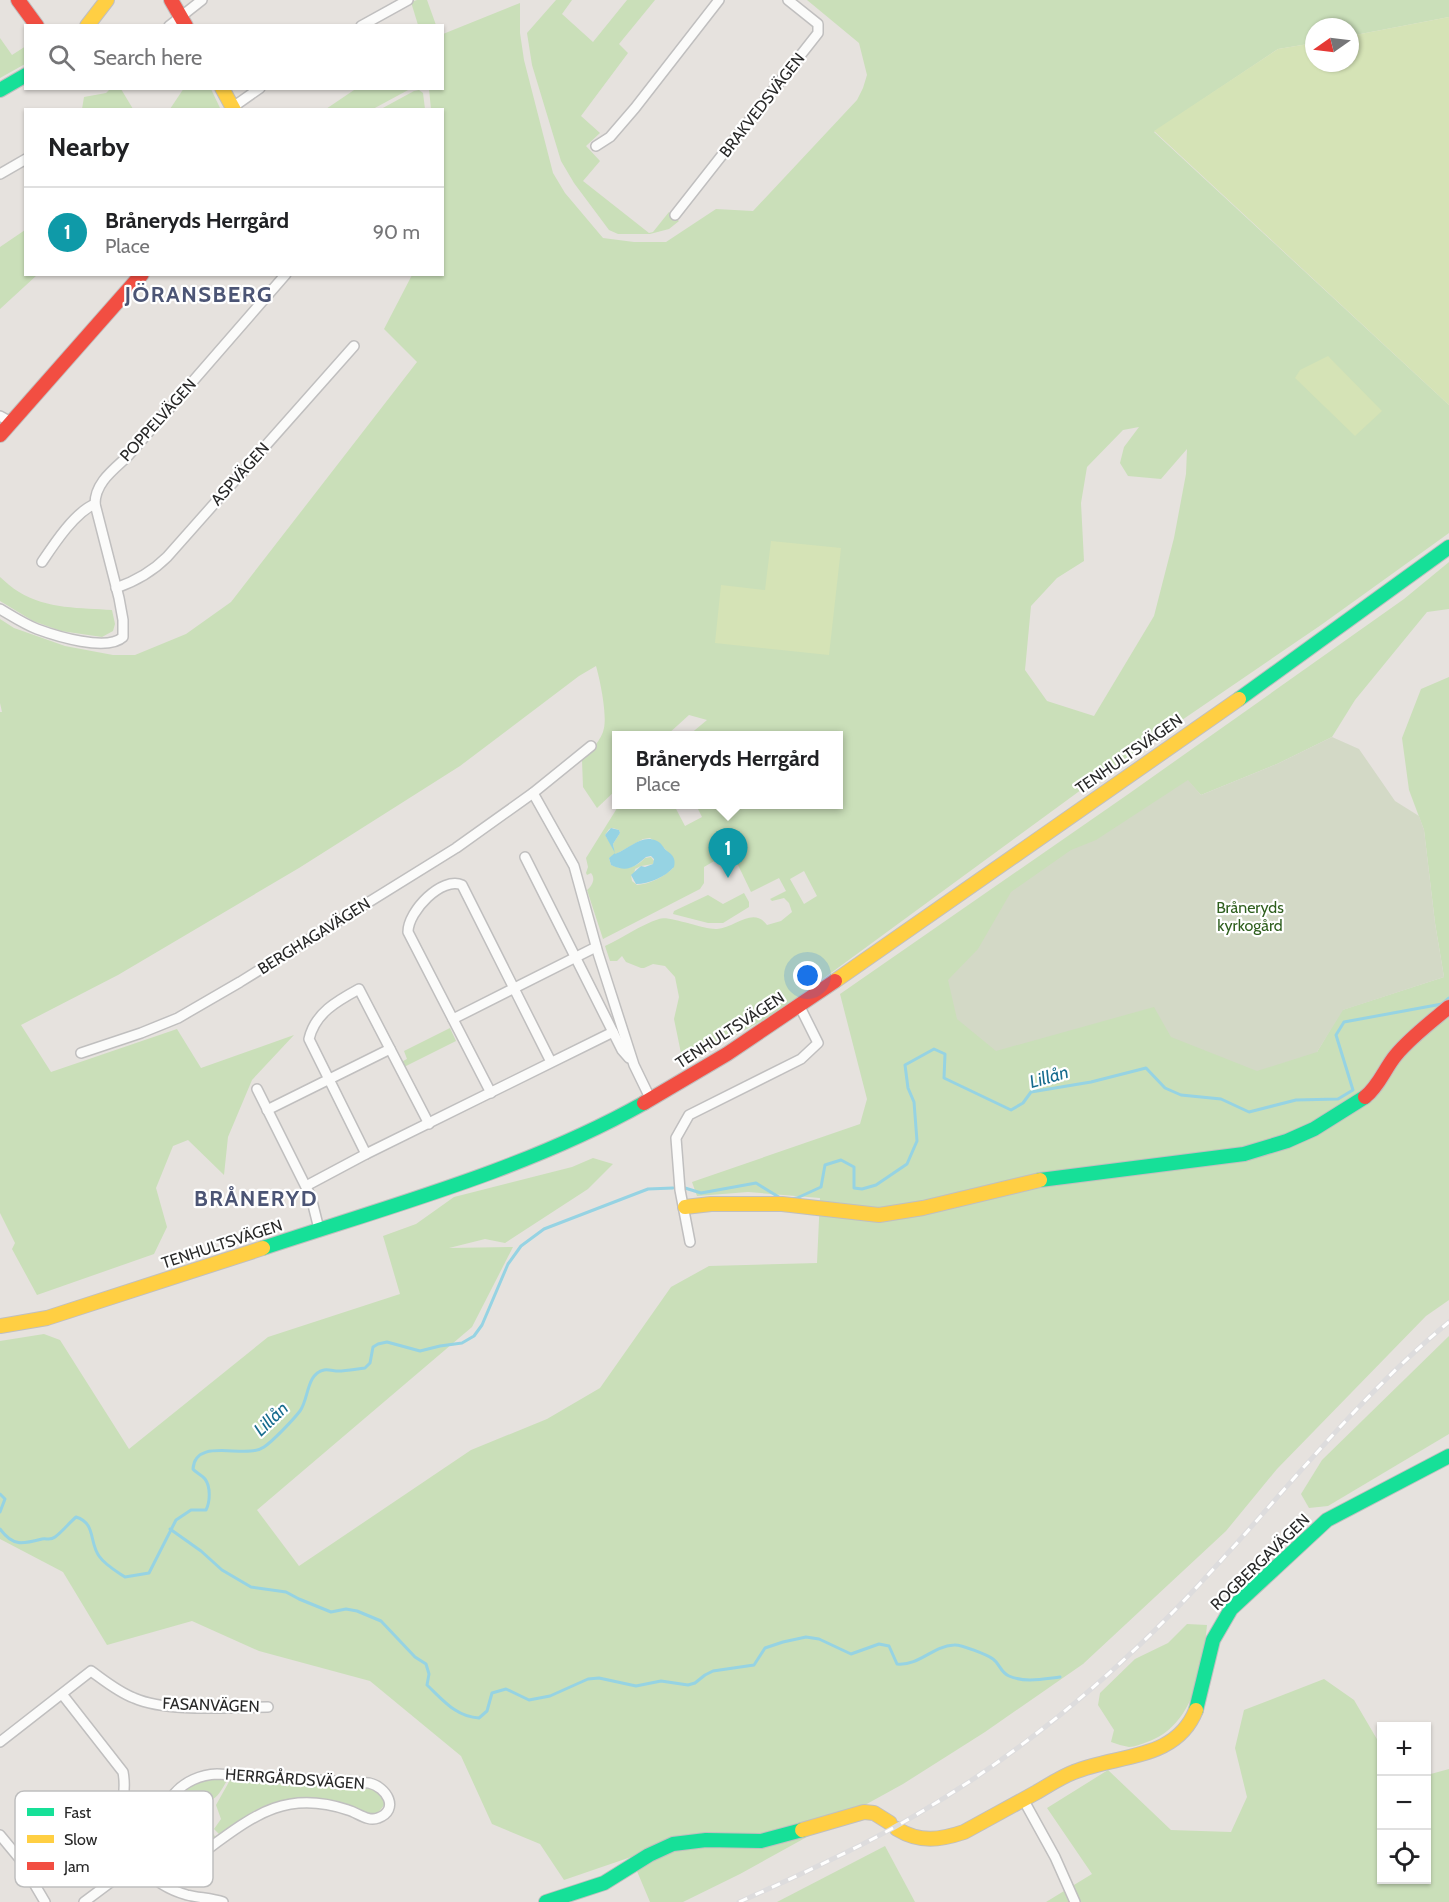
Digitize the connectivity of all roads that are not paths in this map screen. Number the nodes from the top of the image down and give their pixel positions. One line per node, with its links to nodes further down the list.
1 (18, 0): 9 (street)
2 (107, 0): 10 (street)
3 (171, 0): 8 (street)
4 (202, 0): 8 (street)
5 (408, 0): 11 (street)
6 (719, 0): 17 (street)
7 (788, 0): 20 (street, BRAKVEDSVÄGEN)
8 (183, 20)
9 (36, 24)
10 (89, 24)
11 (365, 24)
12 (24, 76): 13 (street)
13 (0, 90)
14 (223, 90): 16 (street)
15 (257, 90): 16 (street)
16 (233, 108)
17 (596, 146)
18 (24, 160): 19 (street)
19 (0, 173)
20 (675, 215)
21 (140, 276): 24 (street)
22 (284, 276): 26 (street, POPPELVÄGEN)
23 (354, 346): 29 (street, ASPVÄGEN)
24 (6, 419): 25 (street)
25 (0, 435)
26 (95, 504): 28 (street); 29 (street)
27 (1449, 547): 37 (street, TENHULTSVÄGEN)
28 (42, 562)
29 (116, 588): 30 (street)
30 (0, 609)
31 (591, 746): 32 (street, BERGHAGAVÄGEN)
32 (533, 793): 34 (street); 42 (street, BERGHAGAVÄGEN)
33 (525, 857): 35 (street)
34 (596, 947): 35 (street); 44 (street)
35 (576, 957): 36 (street); 40 (street)
36 (515, 988): 39 (street); 39 (street); 43 (street)
37 (799, 1005): 48 (street, TENHULTSVÄGEN); 53 (street)
38 (1449, 1007): 53 (street)
39 (453, 1018): 47 (street)
40 (613, 1032): 43 (street); 44 (street)
41 (390, 1049): 45 (street); 45 (street); 50 (street)
42 (81, 1053)
43 (551, 1062): 47 (street)
44 (634, 1065): 48 (street)
45 (329, 1080): 49 (street); 51 (street)
46 (256, 1089): 49 (street)
47 (491, 1094): 50 (street)
48 (651, 1100): 54 (street, TENHULTSVÄGEN)
49 (267, 1110): 52 (street)
50 (429, 1124): 51 (street)
51 (366, 1154): 52 (street)
52 (306, 1186): 54 (street)
53 (684, 1208): 55 (street)
54 (319, 1229): 56 (street, TENHULTSVÄGEN)
55 (690, 1242)
56 (0, 1326)
57 (1449, 1456): 63 (street, ROGBERGAVÄGEN)
58 (62, 1694): 59 (street, FASANVÄGEN); 60 (street); 61 (street)
59 (268, 1707)
60 (0, 1742)
61 (125, 1791)
62 (178, 1791): 65 (street, HERRGÅRDSVÄGEN)
63 (1023, 1799): 73 (street, ROGBERGAVÄGEN); 74 (street)
64 (0, 1835): 66 (street)
65 (213, 1845)
66 (15, 1853)
67 (36, 1887): 70 (street)
68 (104, 1887): 71 (street)
69 (168, 1887): 72 (street)
70 (45, 1902)
71 (84, 1902)
72 (223, 1902)
73 (546, 1902)
74 (1076, 1902)

